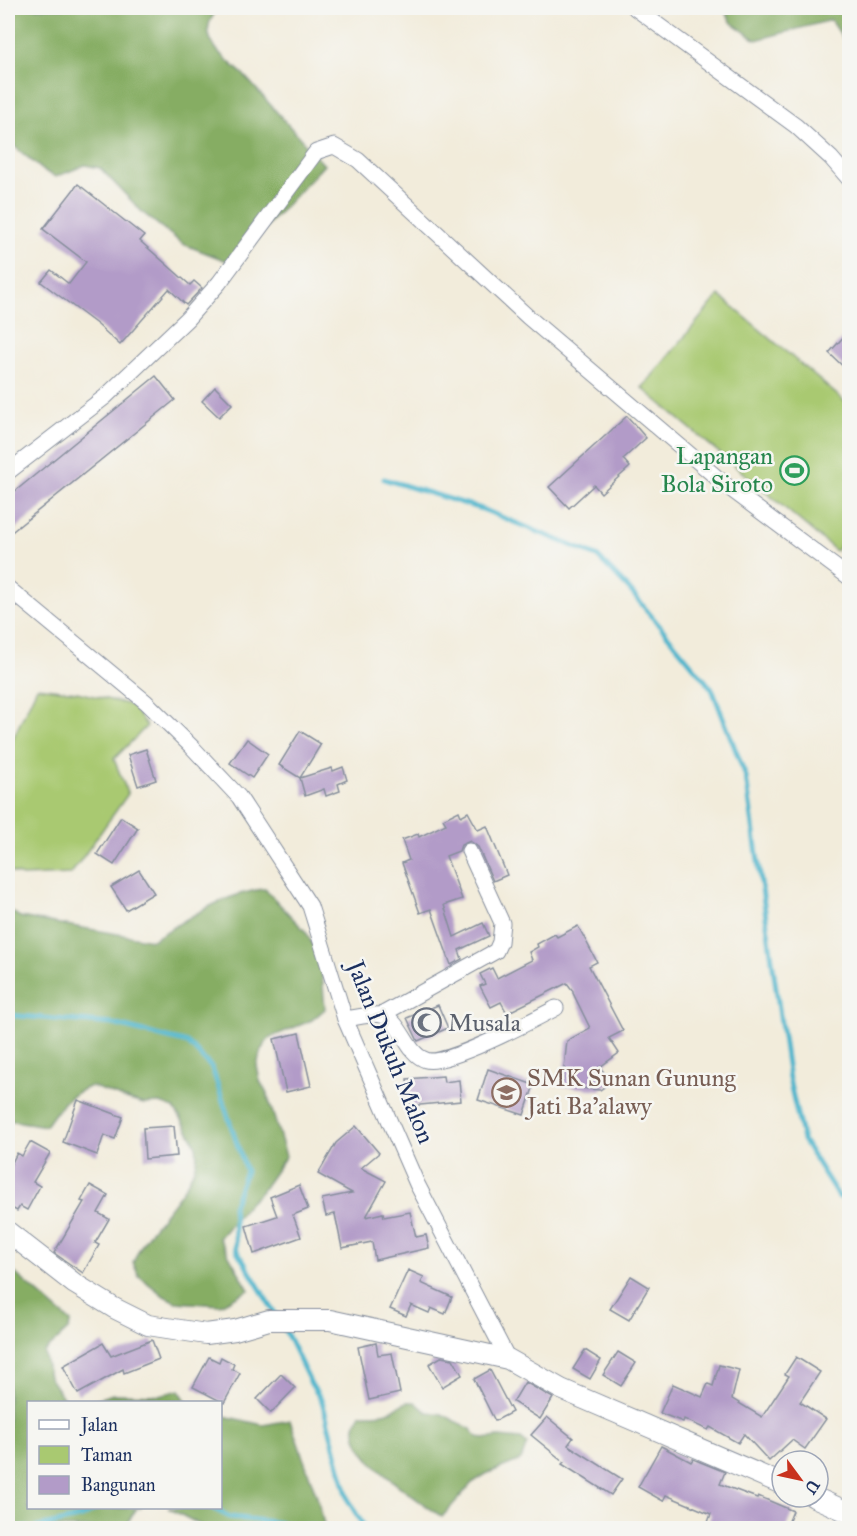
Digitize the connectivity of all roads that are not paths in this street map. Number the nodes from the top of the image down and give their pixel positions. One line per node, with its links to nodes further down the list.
1 (635, 8): 2 (street)
2 (849, 180)
3 (8, 472): 4 (street)
4 (849, 578)
5 (8, 588): 9 (street, Jalan Dukuh Malon)
6 (469, 851): 8 (street)
7 (556, 1008): 8 (street)
8 (381, 1015): 9 (street)
9 (345, 1019): 11 (street, Jalan Dukuh Malon)
10 (8, 1232): 11 (street)
11 (508, 1359): 12 (street)
12 (770, 1479)
13 (830, 1504): 14 (street)
14 (849, 1513)

